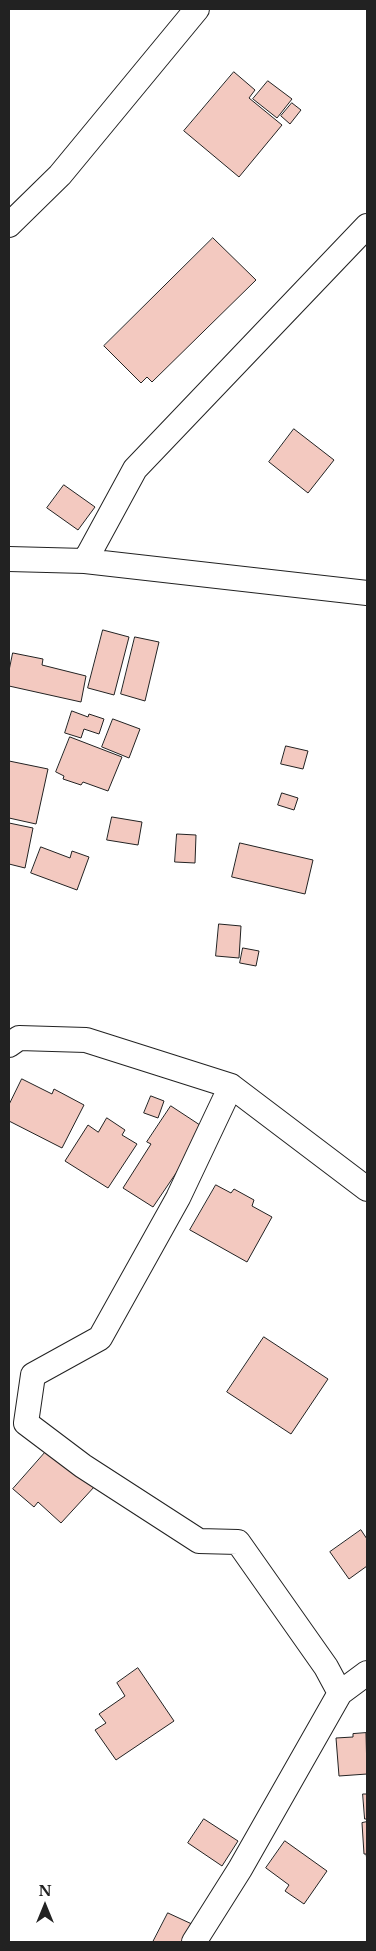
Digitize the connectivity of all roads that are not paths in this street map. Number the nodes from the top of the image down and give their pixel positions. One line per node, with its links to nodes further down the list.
1 (197, 9): 2 (street)
2 (9, 226)
3 (367, 226): 5 (street)
4 (9, 559): 5 (street)
5 (86, 561): 6 (street)
6 (367, 593)
7 (9, 1044): 8 (street)
8 (231, 1086): 9 (street); 11 (street)
9 (367, 1189)
10 (367, 1673): 11 (street)
11 (340, 1693): 12 (street)
12 (194, 1942)

